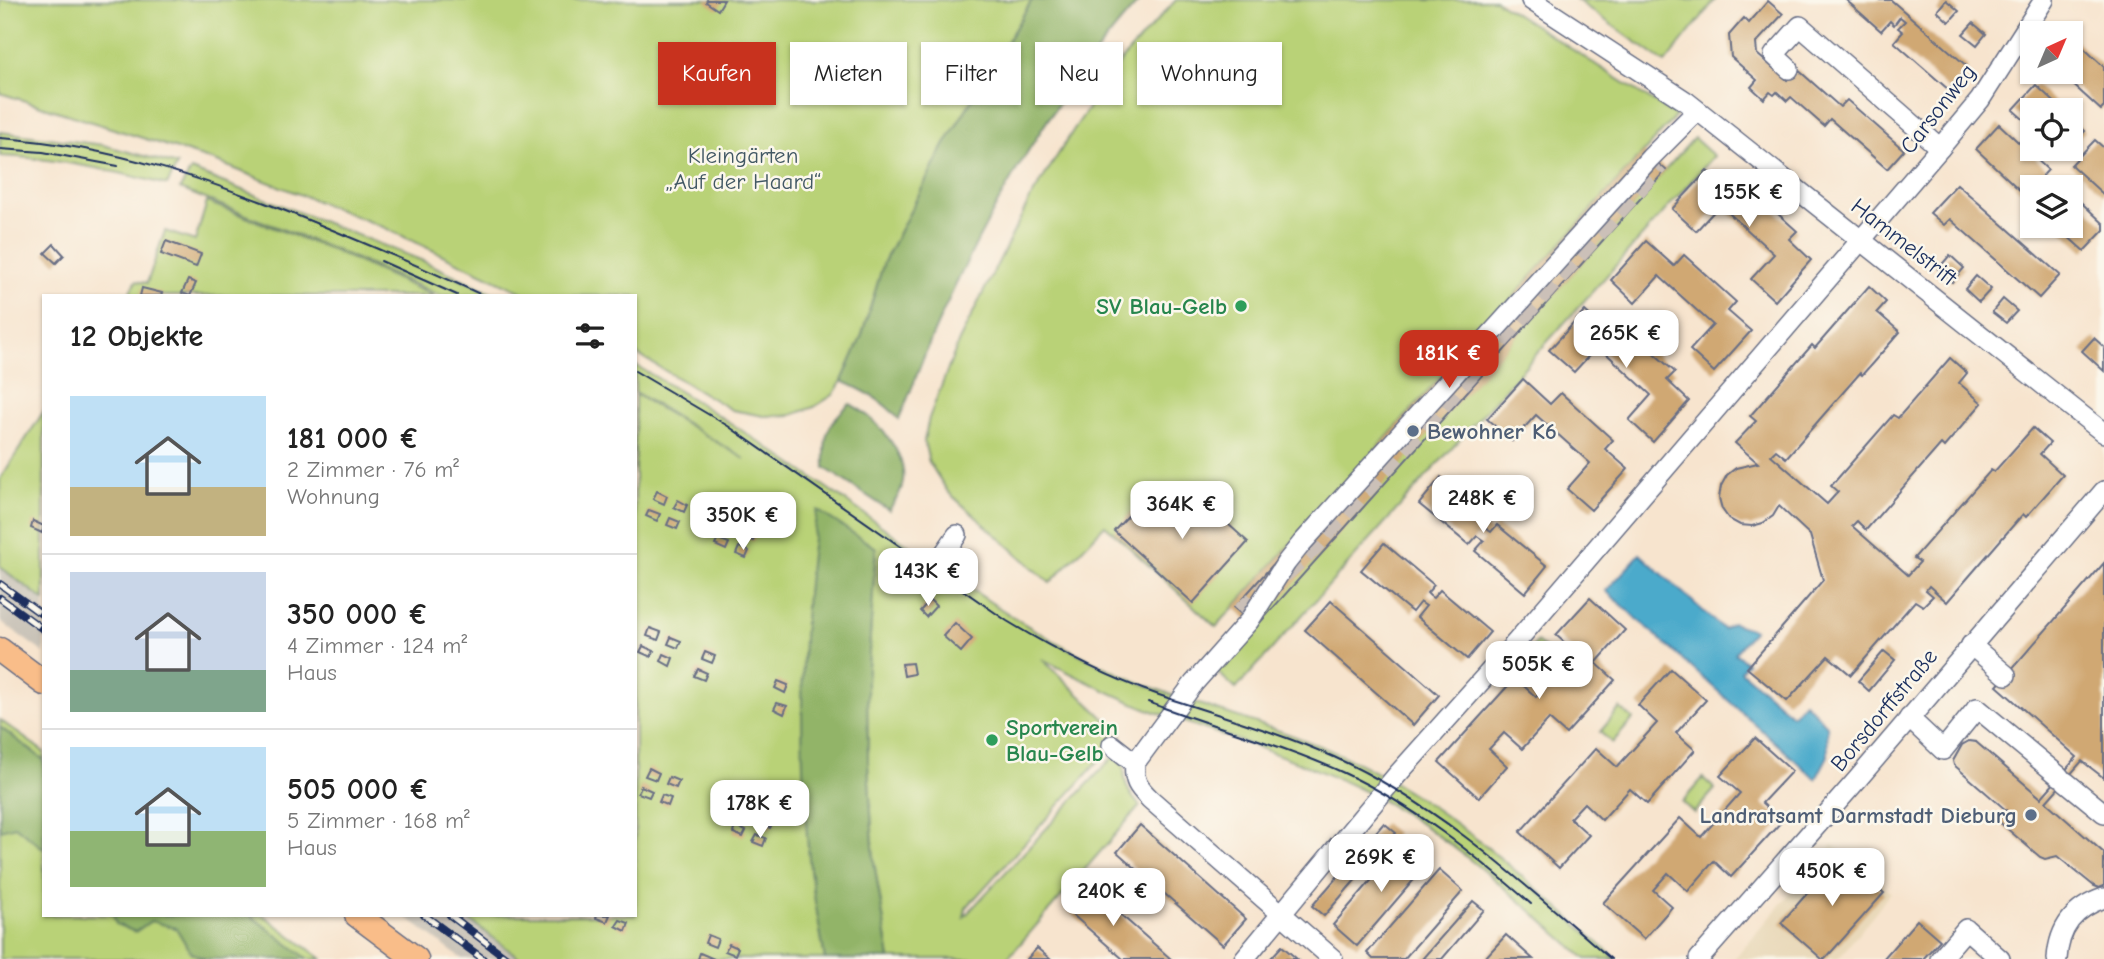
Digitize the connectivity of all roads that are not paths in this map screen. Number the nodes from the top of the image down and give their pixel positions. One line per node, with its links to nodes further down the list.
1 (1531, 0): 4 (street, Hammelstrift)
2 (2044, 0): 5 (street, Carsonweg)
3 (1789, 69): 5 (street)
4 (1702, 115): 6 (street); 7 (street, Hammelstrift); 16 (street)
5 (1940, 148): 7 (street, Carsonweg)
6 (1660, 165)
7 (1860, 241): 8 (street, Hammelstrift); 23 (street, Carsonweg)
8 (2104, 433)
9 (2104, 491): 13 (street, Borsdorffstraße)
10 (957, 535): 11 (street)
11 (925, 581)
12 (1240, 613): 16 (street)
13 (1971, 645): 15 (street); 18 (street, Borsdorffstraße)
14 (0, 650): 17 (main road)
15 (2006, 676)
16 (1189, 677): 20 (street)
17 (42, 682)
18 (1909, 718): 21 (street); 28 (street, Borsdorffstraße)
19 (1112, 745): 20 (street)
20 (1135, 763): 23 (street)
21 (2104, 813)
22 (2104, 898): 31 (street)
23 (1281, 915): 26 (street, Carsonweg); 27 (street)
24 (360, 917): 25 (main road)
25 (416, 959)
26 (1244, 959)
27 (1333, 959)
28 (1699, 959)
29 (1940, 959): 30 (street)
30 (2000, 959)
31 (2057, 959)

